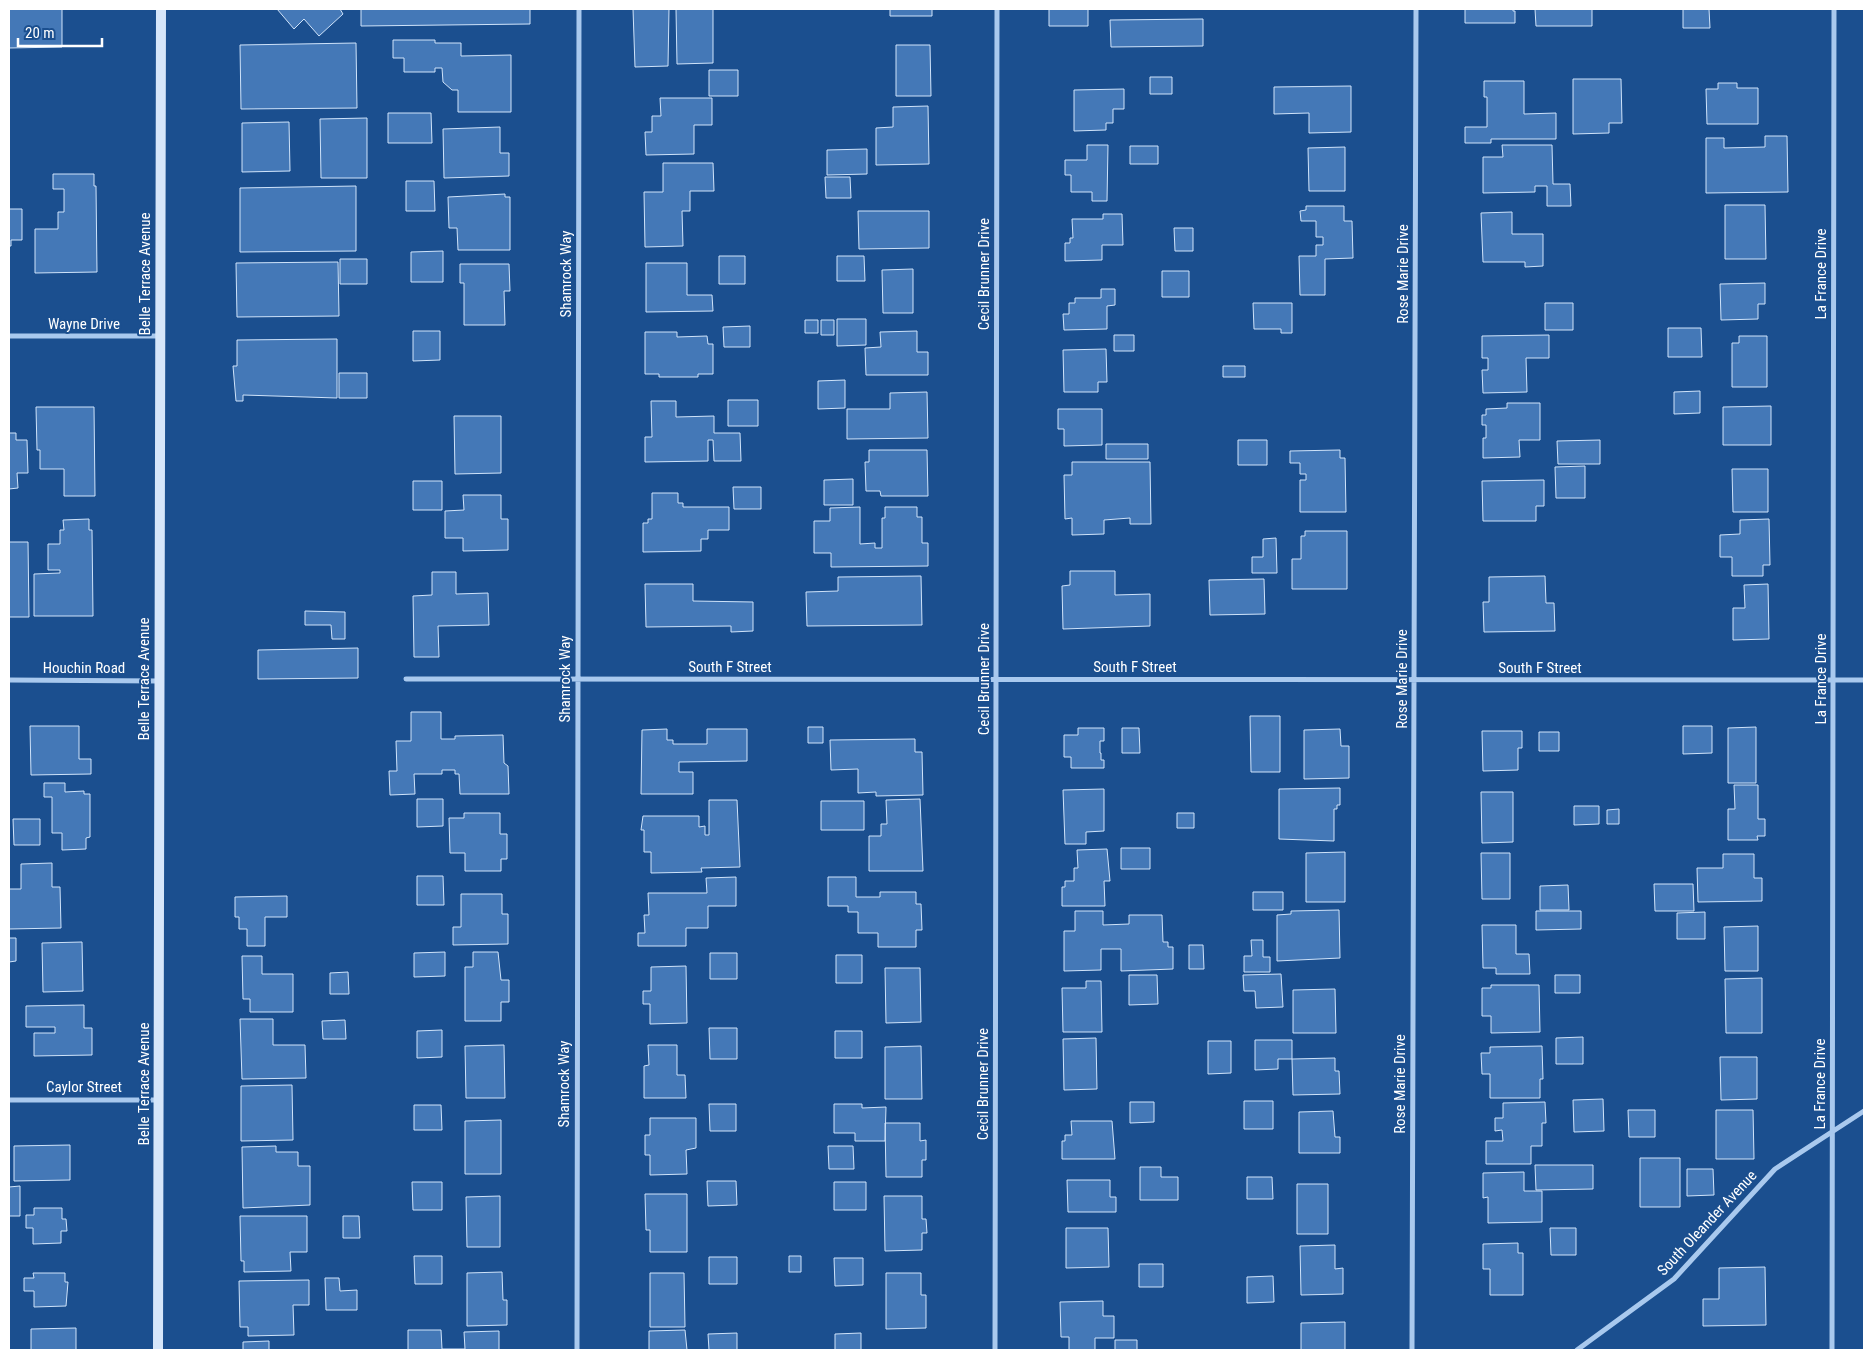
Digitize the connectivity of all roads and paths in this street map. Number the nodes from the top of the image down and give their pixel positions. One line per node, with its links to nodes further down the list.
1 (162, 9): 7 (street, Belle Terrace Avenue)
2 (579, 9): 11 (street, Shamrock Way)
3 (997, 9): 12 (street, Cecil Brunner Drive)
4 (1416, 9): 13 (street, Rose Marie Drive)
5 (1834, 9): 14 (street, La France Drive)
6 (9, 336): 7 (street, Wayne Drive)
7 (160, 336): 10 (street, Belle Terrace Avenue)
8 (406, 679): 11 (street, South F Street)
9 (9, 680): 10 (street, Houchin Road)
10 (159, 680): 17 (street, Belle Terrace Avenue)
11 (578, 680): 12 (street, South F Street); 21 (street, Shamrock Way)
12 (996, 680): 13 (street, South F Street); 22 (street, Cecil Brunner Drive)
13 (1415, 680): 14 (street, South F Street); 23 (street, Rose Marie Drive)
14 (1833, 680): 15 (street, South F Street); 19 (street, La France Drive)
15 (1864, 680)
16 (9, 1100): 17 (street, Caylor Street)
17 (159, 1100): 20 (street, Belle Terrace Avenue)
18 (1864, 1111): 19 (street, South Oleander Avenue)
19 (1832, 1133): 24 (street, South Oleander Avenue); 25 (street, La France Drive)
20 (158, 1350)
21 (576, 1350)
22 (995, 1350)
23 (1412, 1350)
24 (1577, 1350)
25 (1832, 1350)

